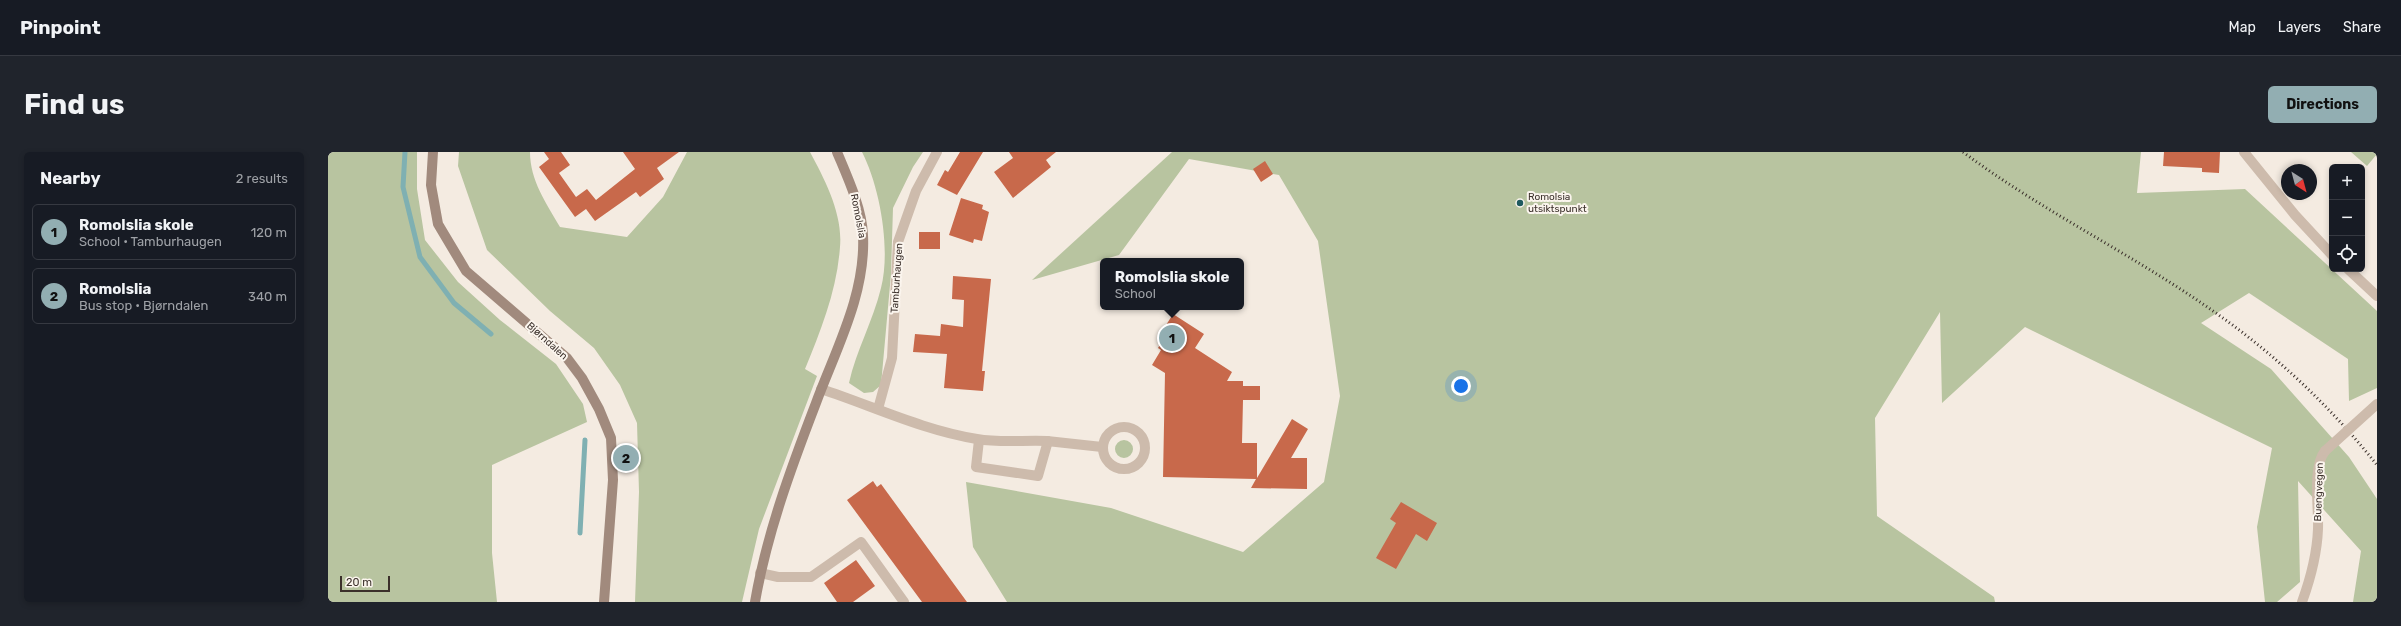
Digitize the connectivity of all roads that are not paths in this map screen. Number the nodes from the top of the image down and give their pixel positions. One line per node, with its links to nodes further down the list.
1 (433, 152): 15 (main road, Bjørndalen)
2 (837, 152): 8 (main road, Romolslia)
3 (937, 152): 10 (street, Tamburhaugen)
4 (2244, 152): 5 (street)
5 (2329, 252)
6 (2351, 272): 7 (street)
7 (2377, 296)
8 (821, 389): 10 (street); 14 (main road, Romolslia)
9 (2377, 404): 18 (street, Buengvegen, bridge)
10 (878, 409): 11 (street)
11 (979, 440): 12 (street); 12 (street)
12 (1048, 441): 13 (street)
13 (1102, 448): 13 (street)
14 (760, 572): 16 (main road, Romolslia); 17 (street)
15 (604, 602)
16 (755, 602)
17 (904, 602)
18 (2302, 602)

